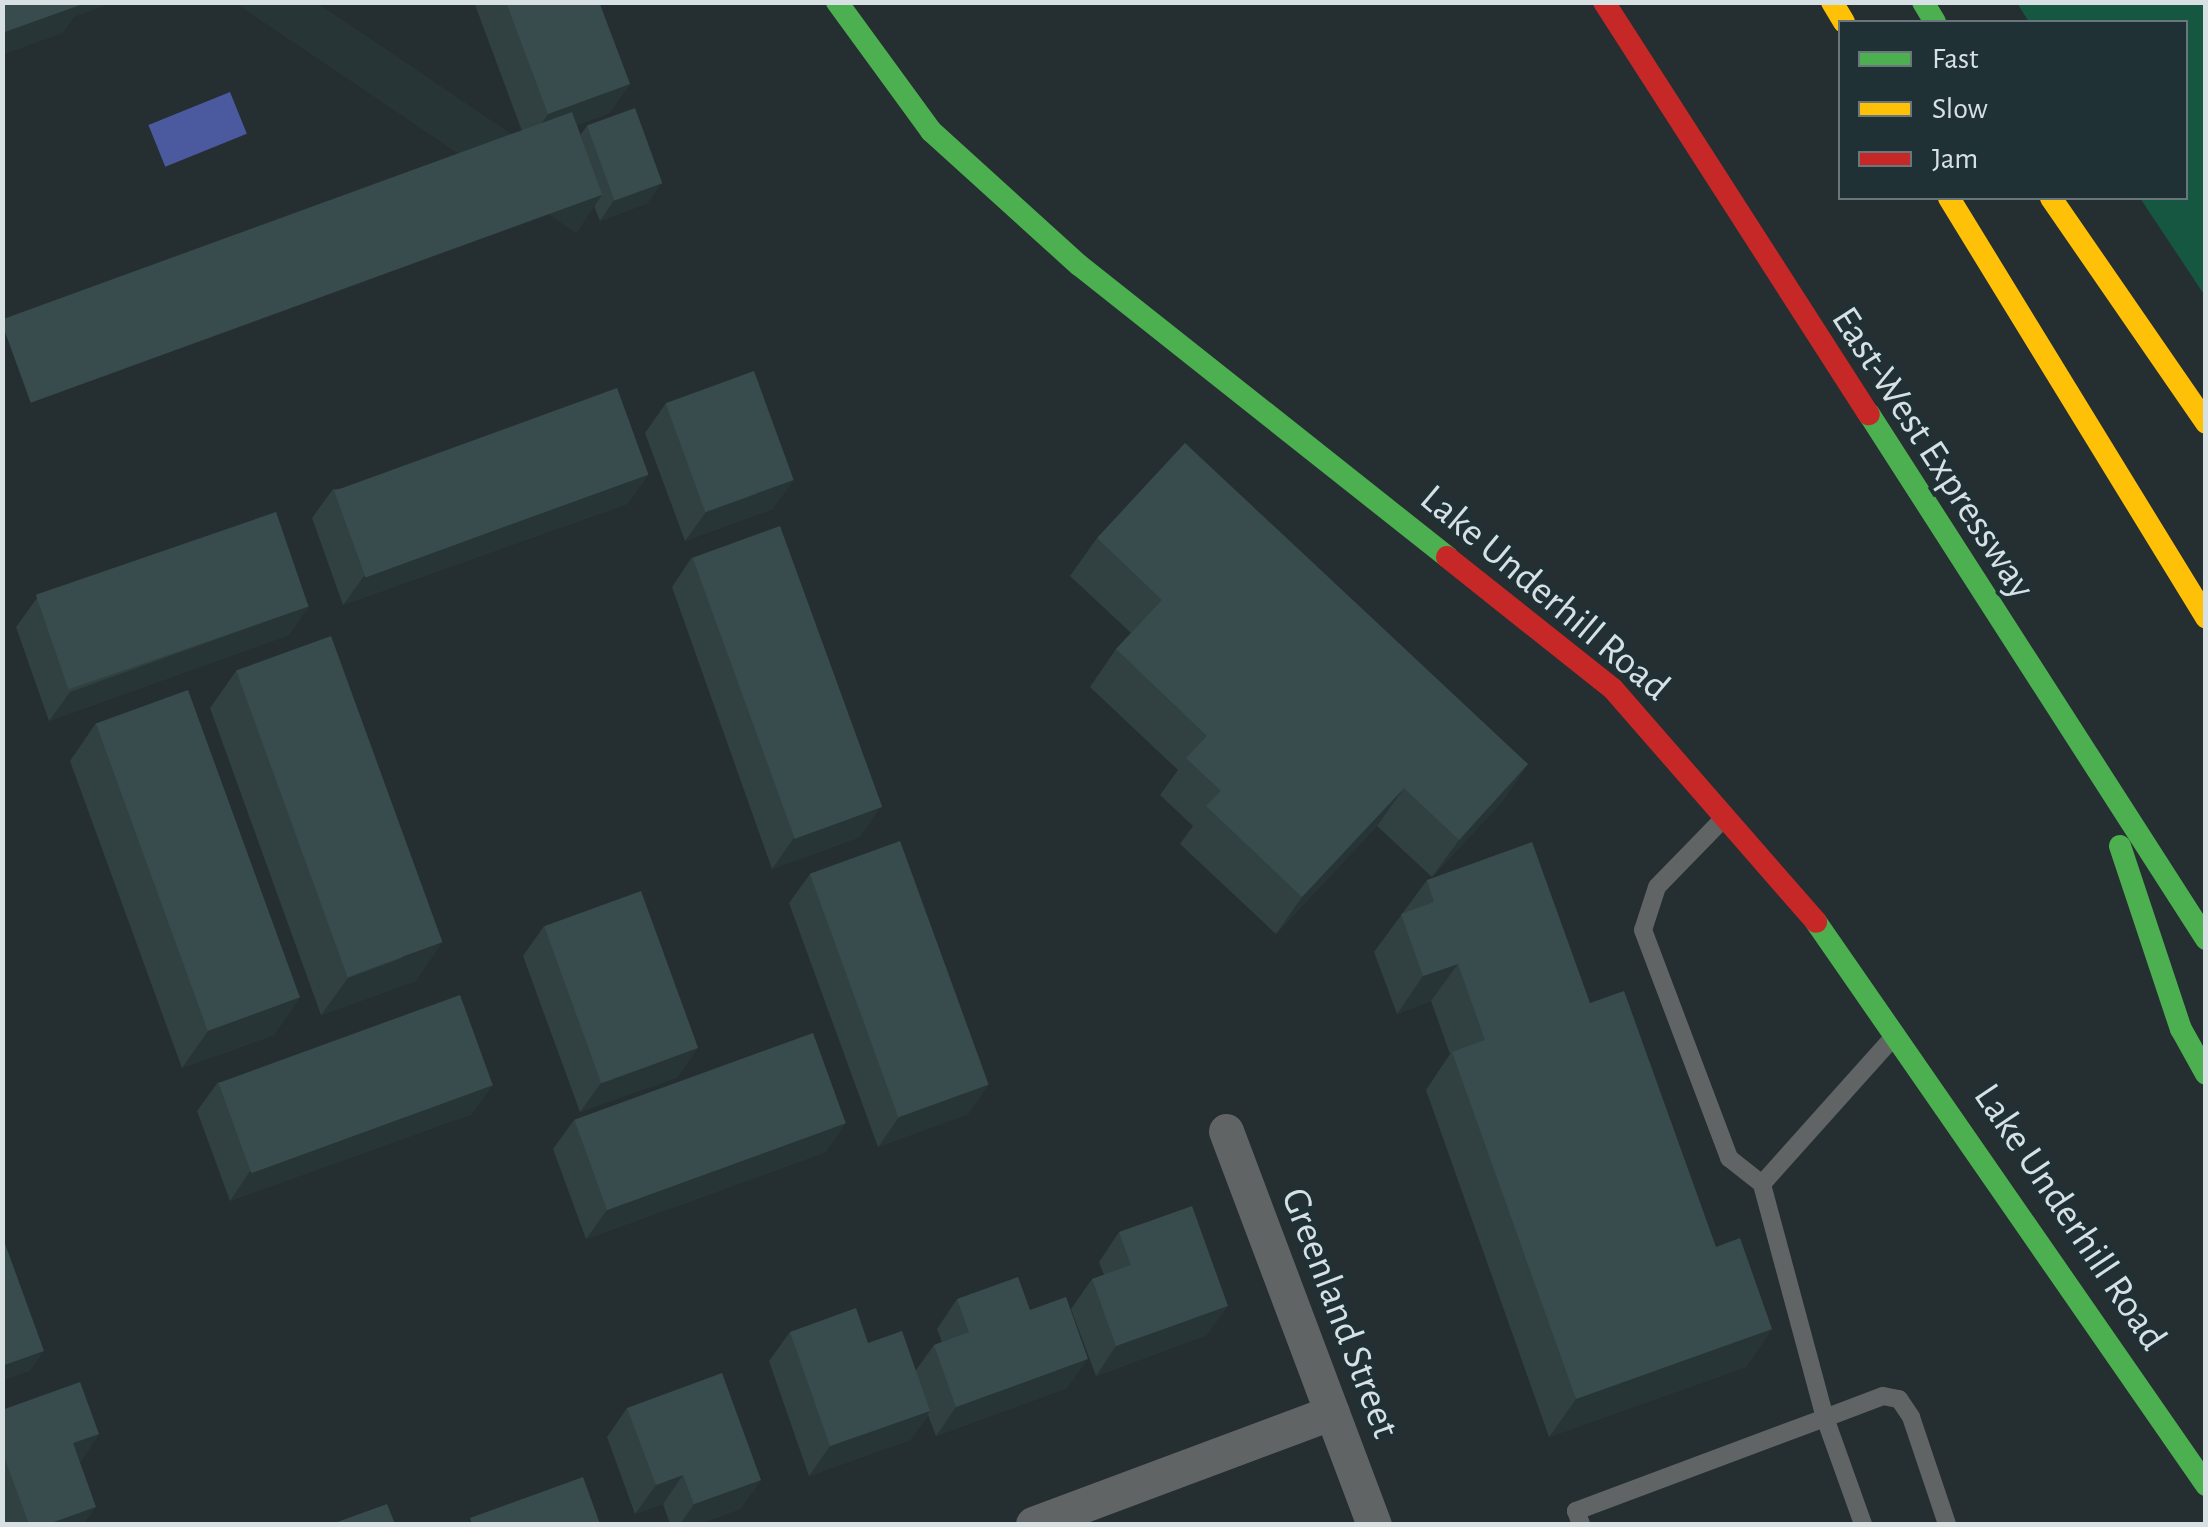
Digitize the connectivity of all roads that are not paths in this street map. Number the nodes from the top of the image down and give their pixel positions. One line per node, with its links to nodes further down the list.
1 (837, 2): 8 (main road, Lake Underhill Road)
2 (1604, 2): 7 (main road, East-West Expressway)
3 (1950, 200): 6 (main road)
4 (2052, 200): 5 (main road)
5 (2206, 423)
6 (2206, 617)
7 (2098, 781): 9 (main road, East-West Expressway); 11 (main road)
8 (1728, 814): 10 (main road, Lake Underhill Road); 13 (lane)
9 (2206, 939)
10 (1899, 1031): 13 (lane); 16 (main road, Lake Underhill Road)
11 (2206, 1074)
12 (1226, 1131): 14 (street, Greenland Street)
13 (1762, 1184): 15 (lane)
14 (1332, 1412): 17 (street); 18 (street, Greenland Street)
15 (1826, 1418): 19 (lane); 20 (lane); 21 (lane)
16 (2206, 1484)
17 (1033, 1524)
18 (1374, 1524)
19 (1581, 1524)
20 (1863, 1524)
21 (1947, 1524)

